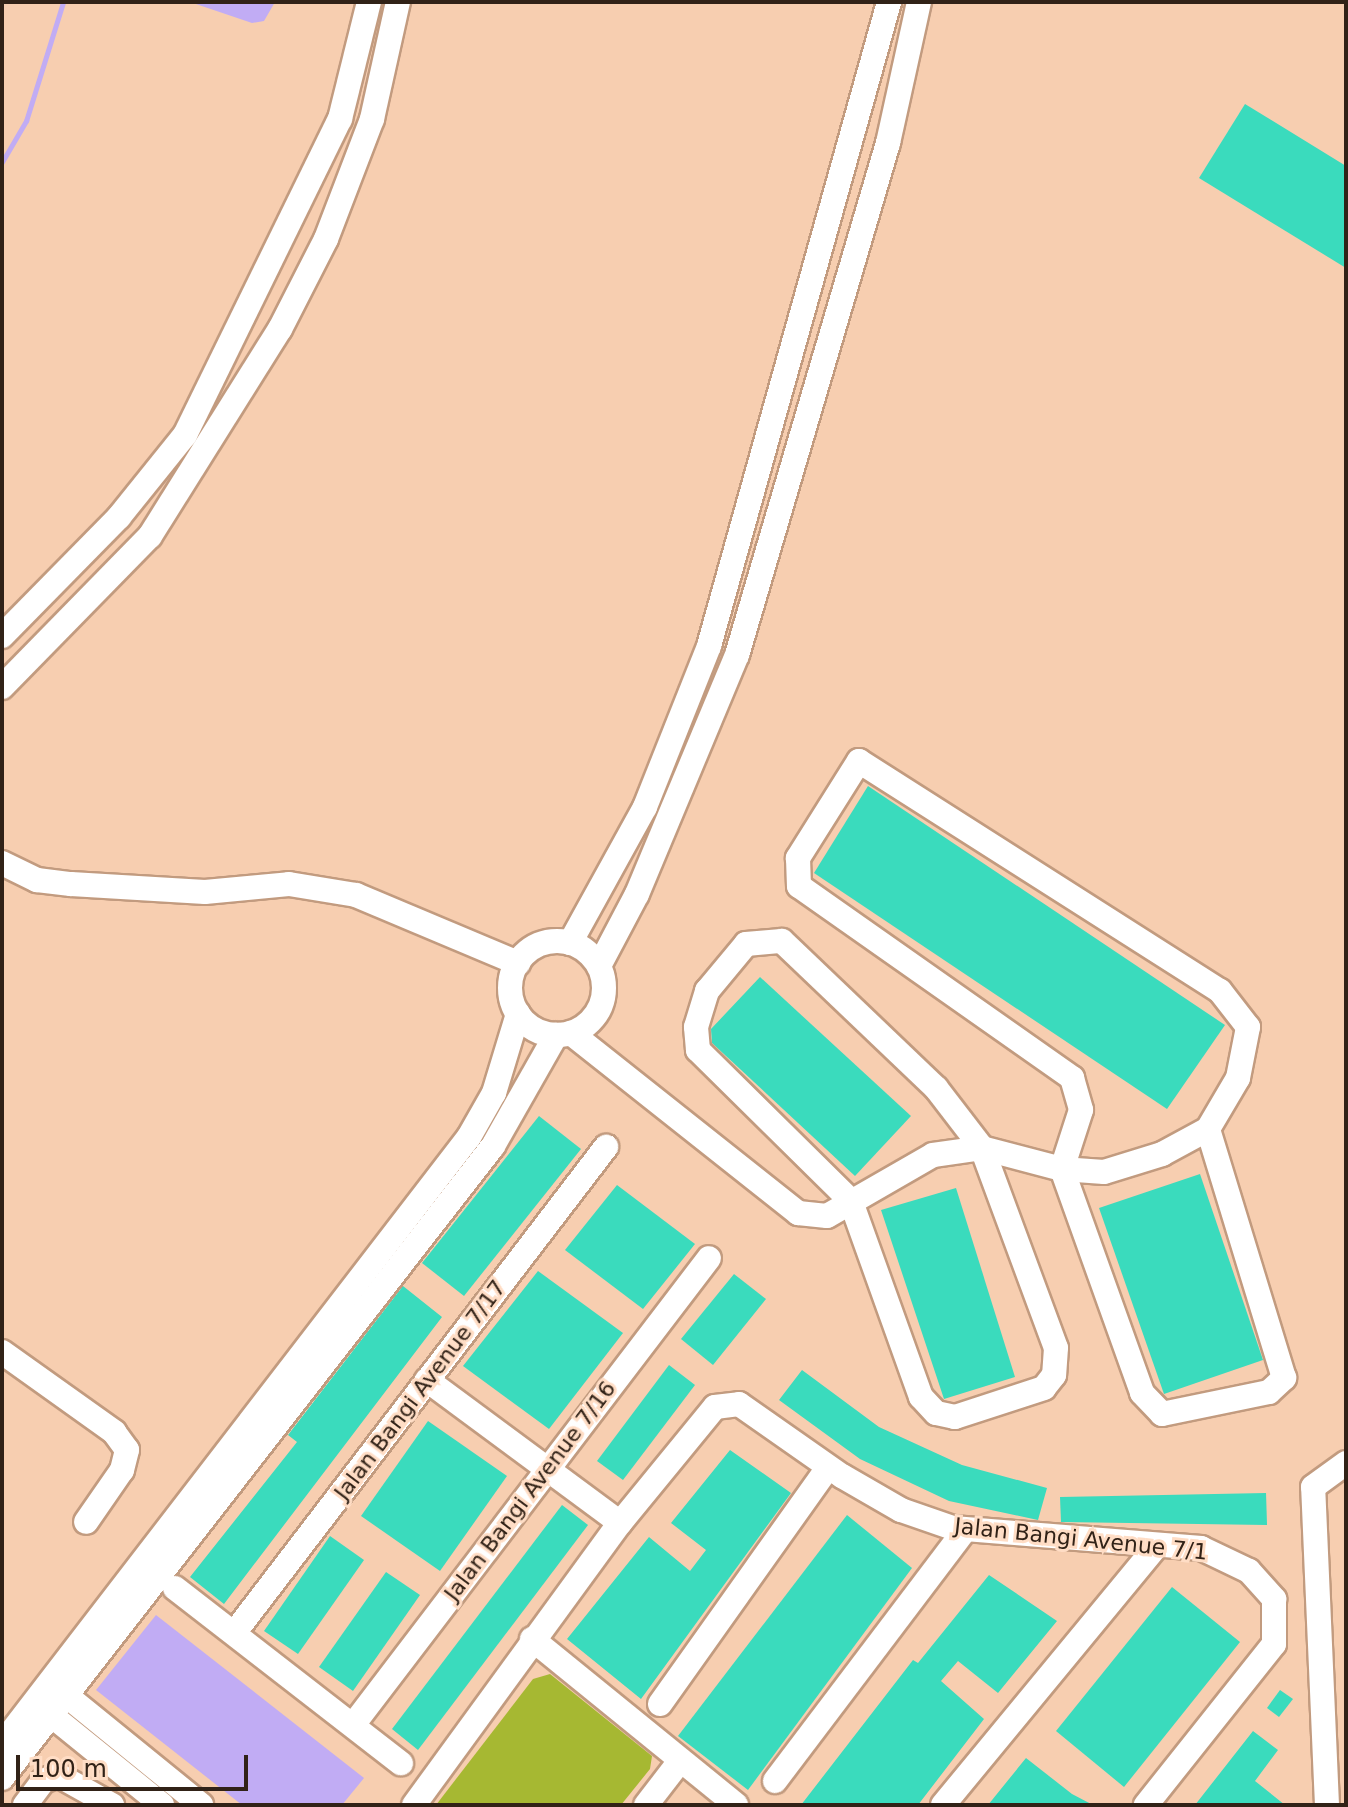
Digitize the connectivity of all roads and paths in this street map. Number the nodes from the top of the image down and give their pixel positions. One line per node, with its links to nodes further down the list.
1 (369, 2): 5 (street)
2 (398, 2): 6 (street)
3 (889, 2): 8 (street)
4 (919, 2): 10 (street)
5 (2, 636)
6 (2, 687)
7 (2, 863): 9 (street)
8 (570, 943): 9 (street); 10 (street)
9 (518, 963): 11 (street)
10 (599, 966): 12 (street)
11 (518, 1014): 12 (street); 31 (street)
12 (564, 1034): 17 (street); 31 (street)
13 (1208, 1129): 16 (street); 16 (street); 16 (street)
14 (606, 1147): 20 (street, Jalan Bangi Avenue 7/17)
15 (982, 1148): 16 (street); 17 (street); 17 (street); 17 (street)
16 (1062, 1169)
17 (851, 1201)
18 (709, 1258): 23 (street, Jalan Bangi Avenue 7/16)
19 (2, 1352): 24 (street)
20 (427, 1380): 23 (street); 29 (street, Jalan Bangi Avenue 7/17)
21 (1346, 1463): 49 (street)
22 (828, 1468): 25 (street, Jalan Bangi Avenue 7/1); 26 (street, Jalan Bangi Avenue 7/1); 32 (street)
23 (547, 1469): 25 (street); 33 (street, Jalan Bangi Avenue 7/16)
24 (86, 1522)
25 (620, 1523): 30 (street)
26 (965, 1530): 27 (street, Jalan Bangi Avenue 7/1); 38 (street)
27 (1155, 1548): 47 (street); 48 (street, Jalan Bangi Avenue 7/1)
28 (175, 1588): 29 (street)
29 (235, 1632): 33 (street)
30 (532, 1639): 35 (street); 39 (street)
31 (53, 1702): 34 (street); 37 (street); 42 (street); 43 (street)
32 (660, 1704)
33 (353, 1725): 36 (street)
34 (2, 1744)
35 (680, 1761): 45 (street); 46 (street)
36 (401, 1763)
37 (2, 1778)
38 (775, 1781)
39 (417, 1798): 44 (street)
40 (25, 1805): 41 (street)
41 (112, 1805)
42 (162, 1805)
43 (201, 1805)
44 (400, 1805)
45 (646, 1805)
46 (736, 1805)
47 (943, 1805)
48 (1146, 1805)
49 (1327, 1805)

